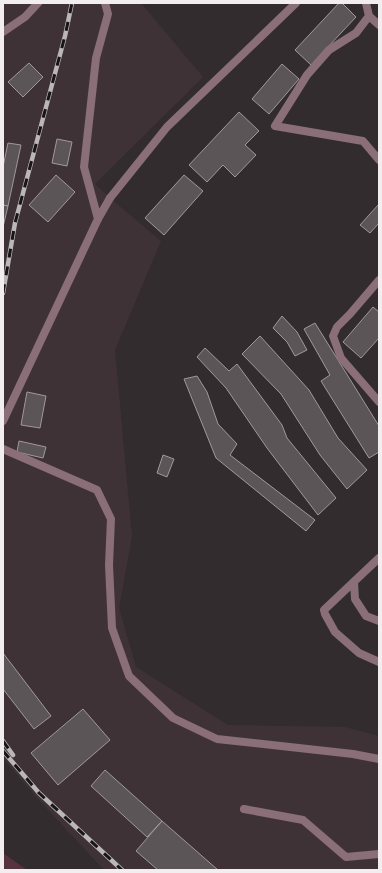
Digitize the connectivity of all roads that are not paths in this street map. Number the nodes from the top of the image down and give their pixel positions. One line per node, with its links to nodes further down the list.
1 (38, 3): 7 (street)
2 (105, 3): 9 (street)
3 (296, 3): 9 (street)
4 (366, 3): 5 (street)
5 (369, 16): 6 (street); 8 (street)
6 (379, 25)
7 (3, 32)
8 (379, 160)
9 (98, 220): 12 (street)
10 (379, 280): 11 (street)
11 (379, 402)
12 (3, 421)
13 (3, 449): 18 (street)
14 (379, 558): 15 (street)
15 (354, 582): 16 (street); 17 (street)
16 (379, 621)
17 (379, 662)
18 (379, 759)
19 (244, 809): 20 (street)
20 (379, 854)

